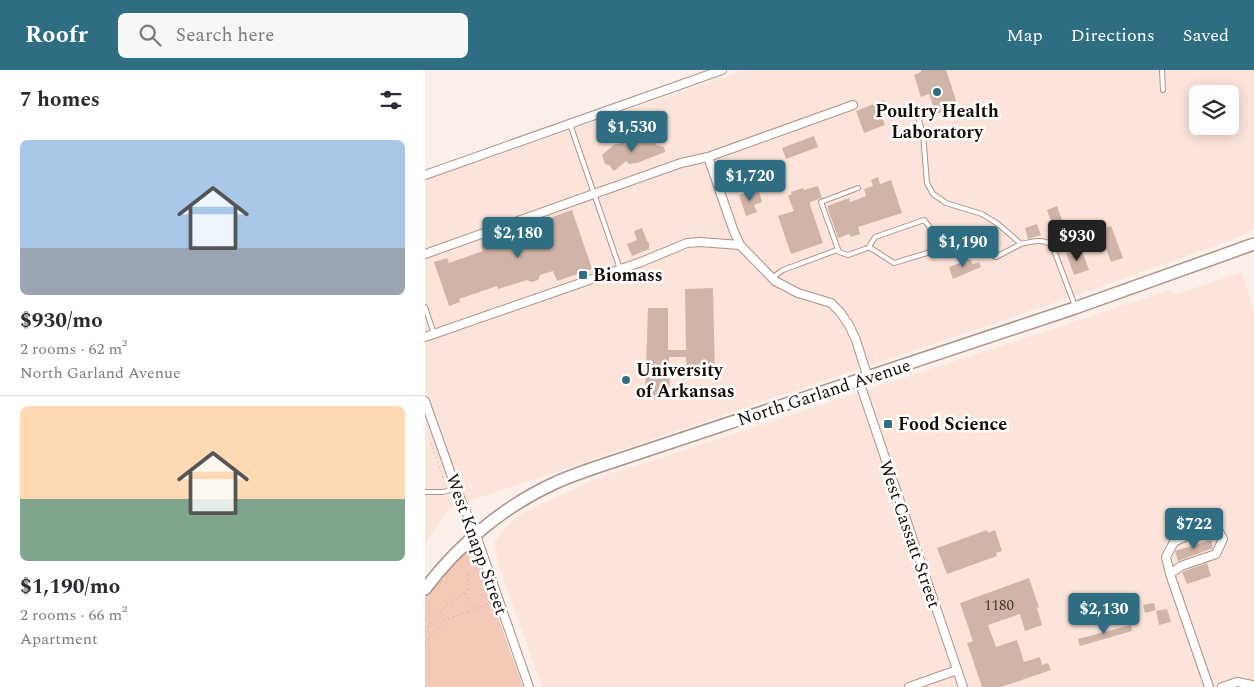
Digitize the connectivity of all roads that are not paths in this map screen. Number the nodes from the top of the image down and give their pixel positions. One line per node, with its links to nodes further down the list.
1 (722, 70): 6 (street)
2 (1162, 70): 3 (lane)
3 (1163, 90)
4 (853, 105): 7 (street)
5 (916, 110): 11 (lane)
6 (570, 124): 8 (street); 10 (lane)
7 (708, 157): 10 (street); 13 (street)
8 (425, 175)
9 (858, 188): 15 (lane)
10 (594, 194): 17 (street); 18 (lane)
11 (1021, 244): 16 (lane); 21 (lane)
12 (1254, 244): 21 (main road, North Garland Avenue)
13 (740, 245): 18 (street); 19 (street, West Cassatt Street)
14 (869, 247): 15 (lane); 16 (lane); 16 (lane)
15 (837, 250): 19 (lane)
16 (937, 250)
17 (425, 254)
18 (620, 269): 22 (street)
19 (772, 278): 24 (street, West Cassatt Street)
20 (425, 307): 22 (lane)
21 (1075, 308): 24 (main road, North Garland Avenue)
22 (434, 334): 23 (street)
23 (425, 337)
24 (864, 379): 28 (main road, North Garland Avenue); 31 (street, West Cassatt Street)
25 (425, 401): 26 (street, West Knapp Street)
26 (456, 488): 27 (lane); 28 (street, West Knapp Street)
27 (425, 492)
28 (476, 535): 30 (main road, North Garland Avenue); 32 (street, West Knapp Street)
29 (1169, 574): 29 (street); 35 (street)
30 (425, 590)
31 (957, 670): 33 (street); 34 (street, West Cassatt Street)
32 (529, 687)
33 (909, 687)
34 (963, 687)
35 (1209, 687)
36 (1222, 687): 37 (street)
37 (1253, 687)

